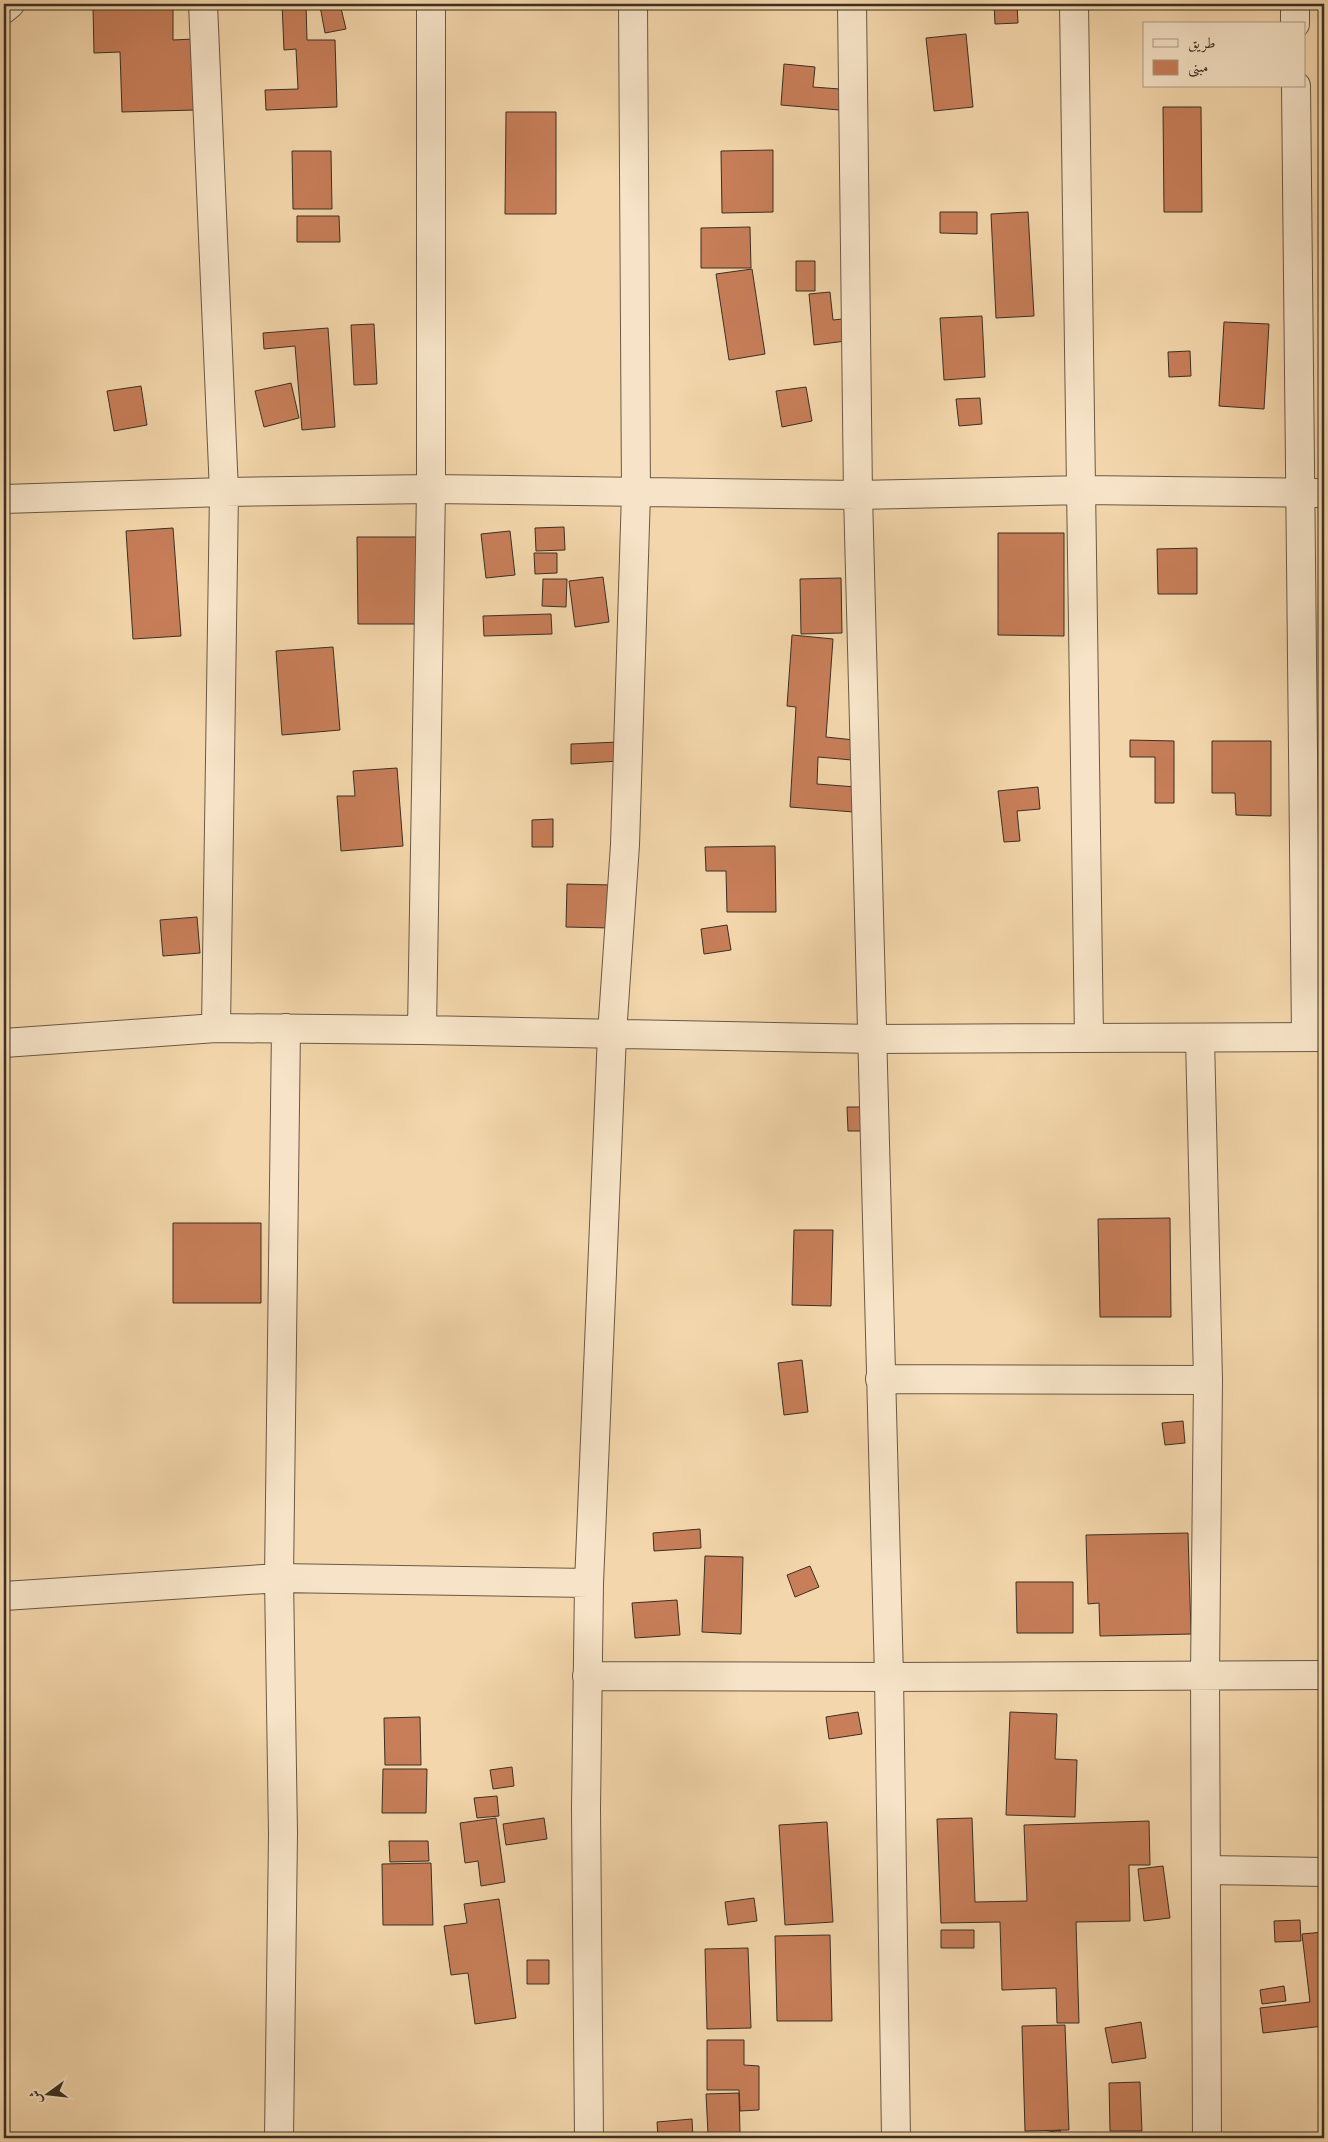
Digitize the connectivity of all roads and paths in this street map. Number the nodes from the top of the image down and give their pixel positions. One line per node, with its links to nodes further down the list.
1 (10, 4): 8 (street)
2 (202, 4): 13 (street)
3 (431, 4): 11 (street)
4 (633, 4): 14 (street)
5 (852, 4): 16 (street)
6 (1074, 4): 12 (street)
7 (1295, 4): 9 (street)
8 (4, 9)
9 (1295, 22)
10 (1296, 88): 15 (street)
11 (431, 489): 13 (street); 14 (street); 20 (street)
12 (1083, 490): 15 (street); 16 (street); 23 (street)
13 (224, 492): 17 (street); 18 (street)
14 (636, 493): 16 (street); 21 (street)
15 (1313, 493): 22 (street)
16 (858, 496): 25 (street)
17 (4, 499)
18 (216, 1028): 19 (street); 26 (street)
19 (286, 1028): 20 (street); 29 (street)
20 (422, 1030): 21 (street)
21 (612, 1034): 25 (street); 30 (street)
22 (1315, 1036): 24 (street)
23 (1089, 1038): 24 (street); 25 (street)
24 (1200, 1038): 28 (street)
25 (873, 1039): 27 (street)
26 (4, 1043)
27 (880, 1379): 28 (street); 35 (street)
28 (1208, 1380): 32 (street)
29 (280, 1578): 30 (street); 31 (street); 38 (street)
30 (589, 1583): 34 (street)
31 (4, 1596)
32 (1205, 1675): 33 (street); 35 (street); 36 (street)
33 (1324, 1675)
34 (587, 1676): 35 (street); 39 (street)
35 (888, 1677): 40 (street)
36 (1206, 1870): 37 (street); 41 (street)
37 (1324, 1872)
38 (279, 2138)
39 (589, 2138)
40 (896, 2138)
41 (1207, 2138)

